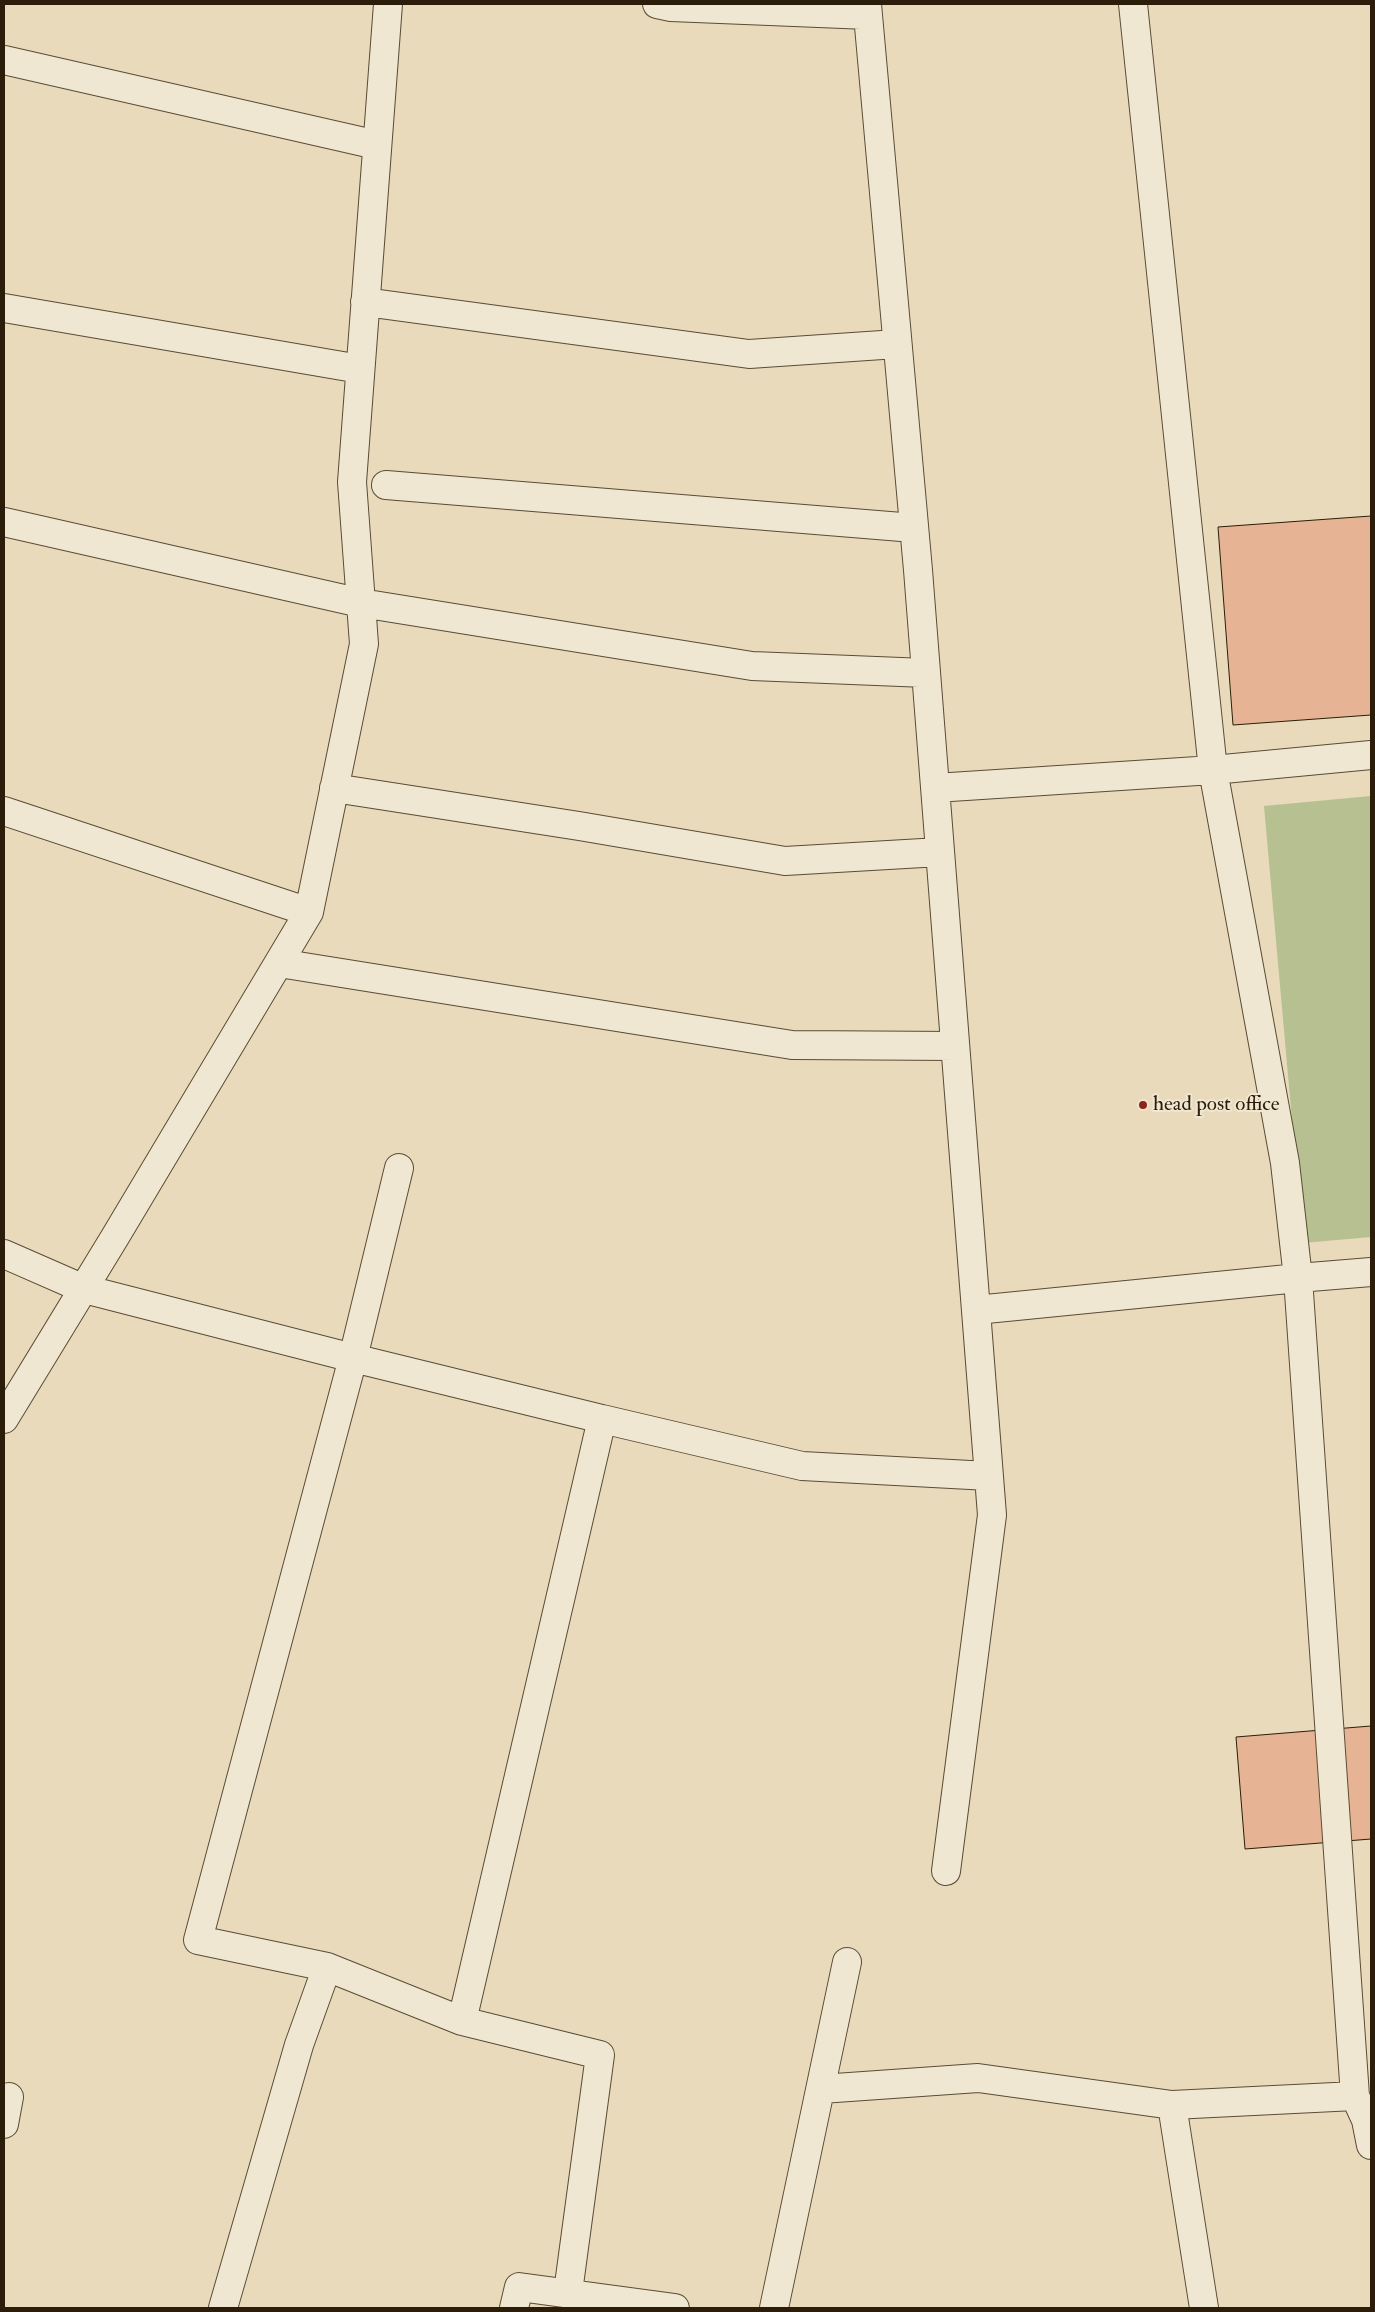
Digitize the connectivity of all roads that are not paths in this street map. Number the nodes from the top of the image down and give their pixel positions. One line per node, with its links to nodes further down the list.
1 (388, 4): 6 (street)
2 (657, 4): 4 (street)
3 (1133, 4): 17 (street)
4 (868, 10): 9 (street)
5 (4, 60): 6 (street)
6 (377, 145): 7 (street)
7 (365, 302): 9 (street); 10 (street)
8 (4, 308): 10 (street)
9 (897, 344): 13 (street)
10 (360, 369): 14 (street)
11 (386, 485): 13 (street)
12 (4, 522): 14 (street)
13 (914, 528): 15 (street)
14 (361, 603): 15 (street); 18 (street)
15 (926, 673): 19 (street)
16 (1371, 755): 17 (street)
17 (1213, 770): 19 (street); 28 (street)
18 (334, 788): 21 (street); 22 (street)
19 (935, 788): 21 (street)
20 (4, 811): 22 (street)
21 (940, 852): 24 (street)
22 (309, 912): 23 (street)
23 (279, 963): 24 (street); 29 (street)
24 (955, 1046): 30 (street)
25 (399, 1168): 31 (street)
26 (4, 1254): 29 (street)
27 (1371, 1272): 28 (street)
28 (1298, 1278): 30 (street); 40 (street)
29 (84, 1288): 31 (street); 33 (street)
30 (976, 1310): 34 (street)
31 (353, 1358): 32 (street); 37 (street)
32 (602, 1419): 34 (street); 38 (street)
33 (4, 1420)
34 (989, 1476): 35 (street)
35 (946, 1871)
36 (847, 1962): 39 (street)
37 (327, 1967): 38 (street); 46 (street)
38 (462, 2020): 45 (street)
39 (821, 2088): 42 (street); 49 (street)
40 (1355, 2096): 42 (street); 44 (street)
41 (9, 2097): 43 (street)
42 (1172, 2105): 50 (street)
43 (4, 2124)
44 (1371, 2145)
45 (568, 2292): 47 (street); 48 (street)
46 (223, 2308)
47 (514, 2308)
48 (675, 2308)
49 (774, 2308)
50 (1204, 2308)

